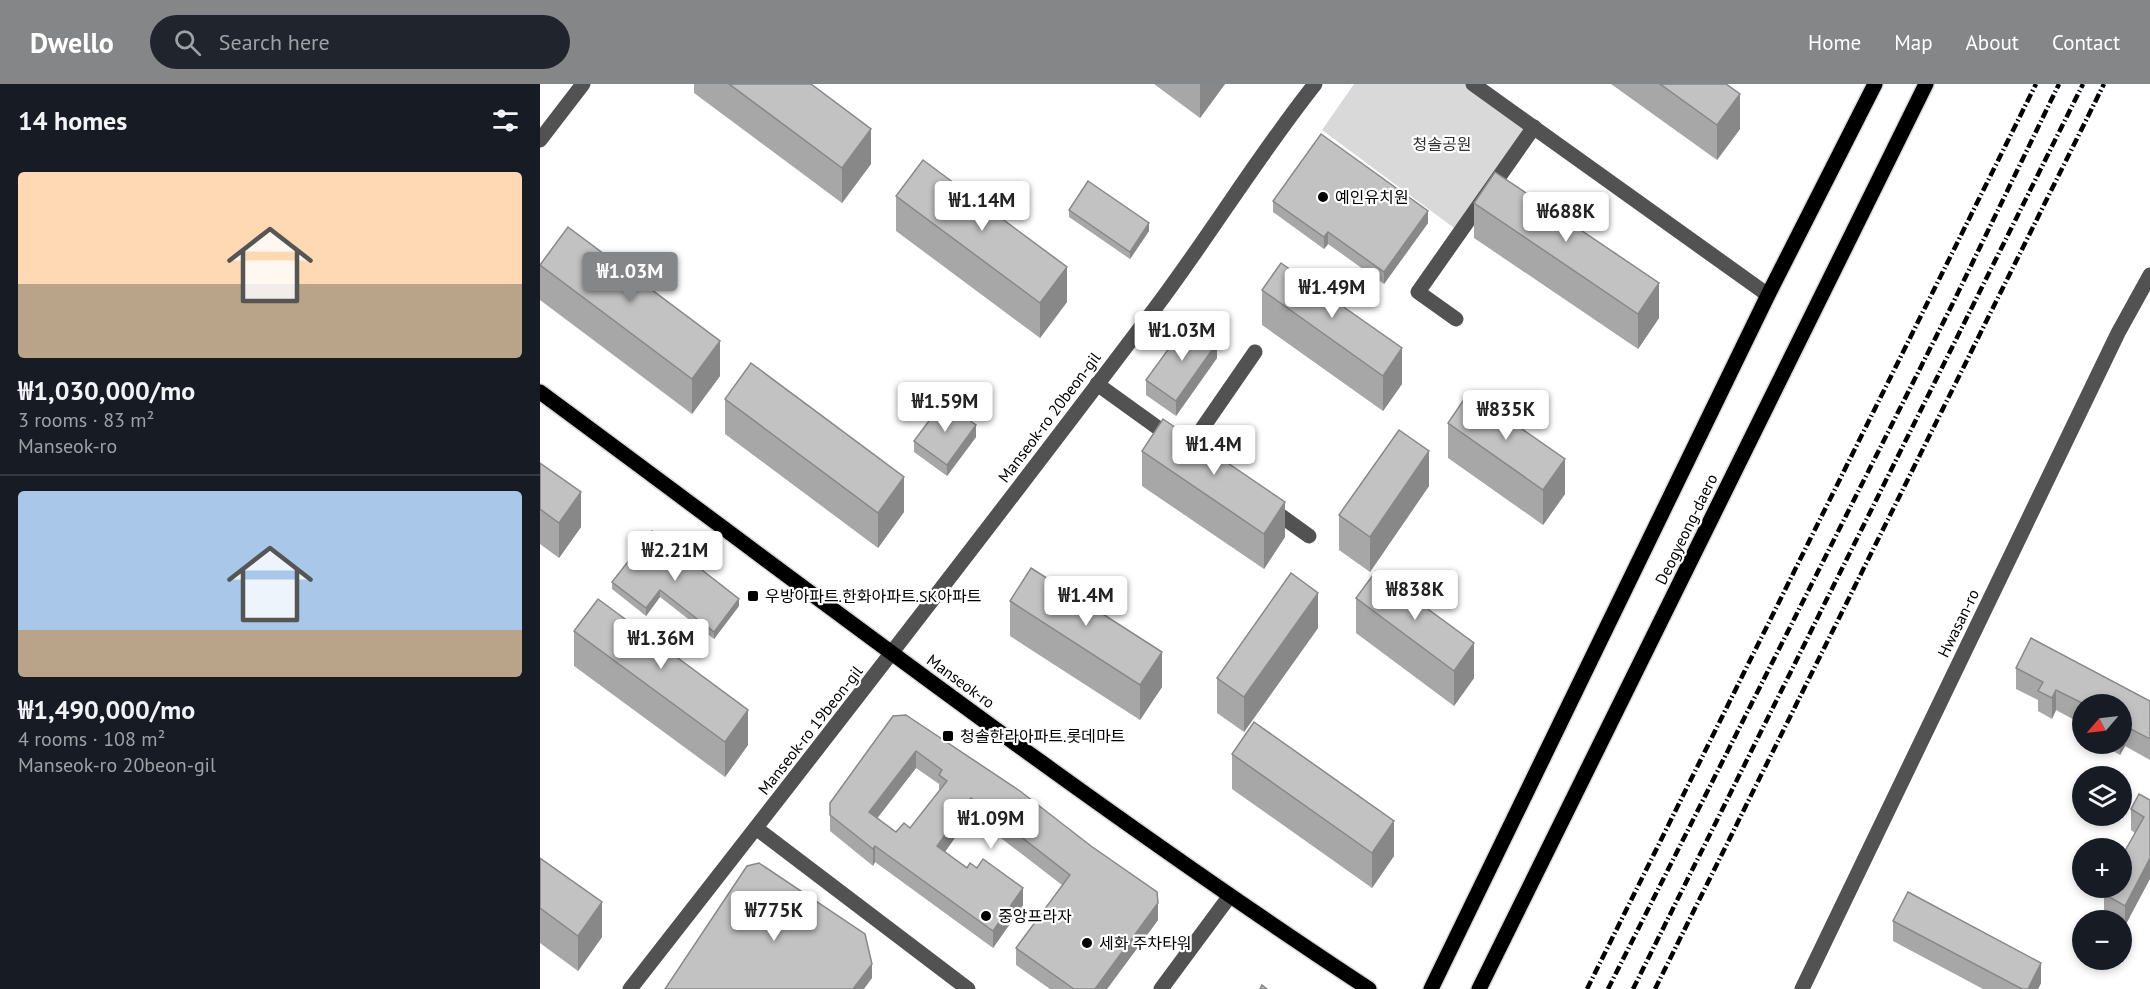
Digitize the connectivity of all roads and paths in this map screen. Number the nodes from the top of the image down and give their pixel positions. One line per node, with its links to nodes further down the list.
1 (583, 84): 7 (street)
2 (1315, 84): 12 (street, Manseok-ro 20beon-gil)
3 (1473, 84): 6 (street)
4 (1875, 84): 9 (main road, Deogyeong-daero)
5 (1926, 84): 24 (main road, Deogyeong-daero)
6 (1534, 127): 9 (street); 10 (street)
7 (540, 140)
8 (2150, 275): 25 (street, Hwasan-ro)
9 (1768, 295): 23 (main road, Deogyeong-daero)
10 (1456, 319)
11 (1256, 352): 12 (street)
12 (1097, 384): 16 (street, Manseok-ro 20beon-gil)
13 (540, 392): 16 (main road, Manseok-ro)
14 (1253, 496): 15 (street)
15 (1309, 536)
16 (892, 653): 17 (street, Manseok-ro 19beon-gil); 18 (main road, Manseok-ro)
17 (756, 828): 19 (street, Manseok-ro 19beon-gil); 20 (street)
18 (1229, 897): 21 (street); 22 (main road, Manseok-ro)
19 (630, 989)
20 (968, 989)
21 (1161, 989)
22 (1369, 989)
23 (1431, 989)
24 (1479, 989)
25 (1802, 989)

